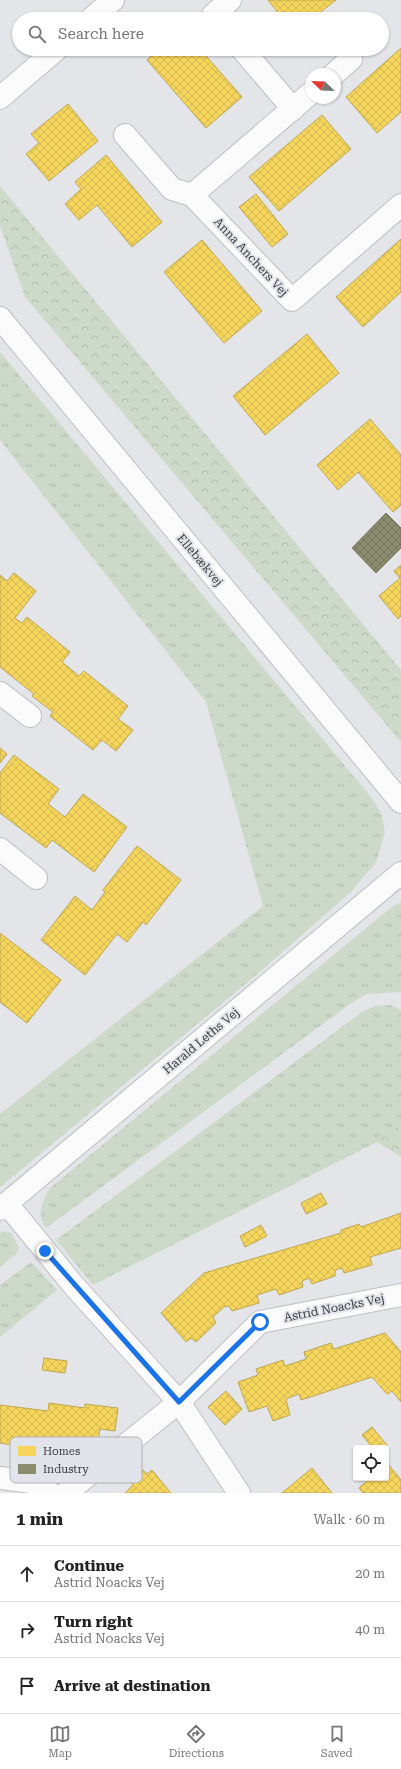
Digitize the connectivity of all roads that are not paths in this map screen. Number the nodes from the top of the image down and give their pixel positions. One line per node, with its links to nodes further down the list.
1 (113, 0): 3 (street)
2 (230, 0): 4 (street)
3 (99, 12)
4 (216, 12)
5 (49, 56): 9 (street)
6 (248, 56): 11 (street)
7 (351, 59): 8 (street)
8 (341, 68)
9 (0, 98)
10 (305, 98): 11 (street)
11 (293, 109): 13 (street)
12 (125, 135): 13 (street, Anna Anchers Vej)
13 (192, 195): 14 (street, Anna Anchers Vej)
14 (401, 205)
15 (0, 318): 18 (street, Ellebækvej)
16 (0, 693): 17 (street)
17 (30, 716)
18 (401, 802)
19 (0, 849): 21 (street)
20 (401, 873): 22 (street, Harald Leths Vej)
21 (36, 878)
22 (4, 1207): 24 (street)
23 (401, 1295): 24 (street, Astrid Noacks Vej)
24 (179, 1402): 25 (street, Astrid Noacks Vej); 32 (street)
25 (136, 1437)
26 (0, 1478): 27 (street)
27 (10, 1479)
28 (38, 1483): 30 (street)
29 (78, 1483): 31 (street, Astrid Noacks Vej)
30 (50, 1493)
31 (66, 1493)
32 (239, 1493)

